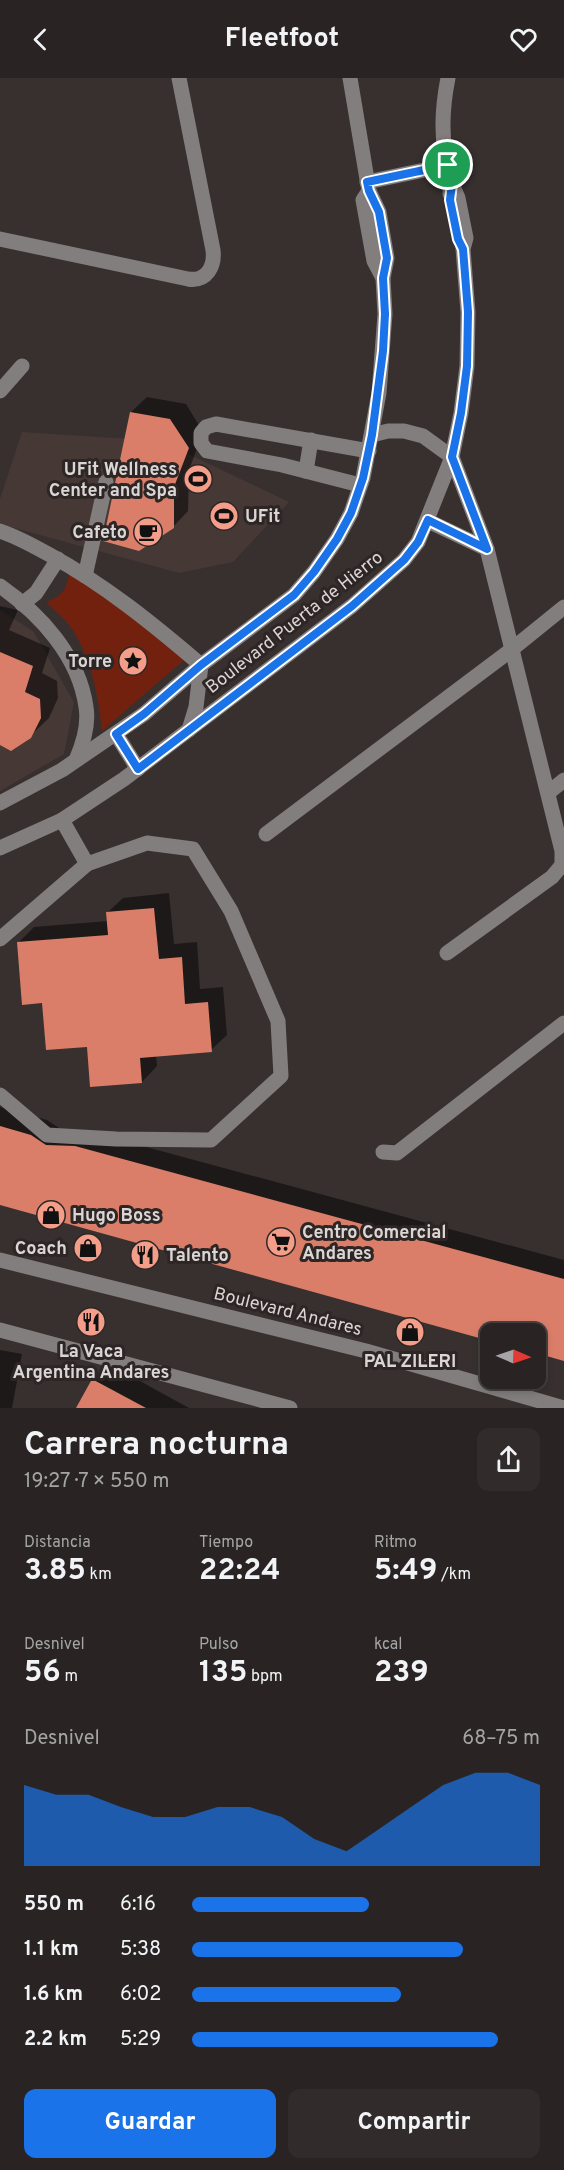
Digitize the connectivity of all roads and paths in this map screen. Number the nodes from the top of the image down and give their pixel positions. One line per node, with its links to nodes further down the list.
1 (179, 78): 6 (street)
2 (350, 78): 5 (street, Boulevard Puerta de Hierro)
3 (448, 78): 4 (street, Boulevard Puerta de Hierro)
4 (448, 165): 5 (street); 12 (street, Boulevard Puerta de Hierro)
5 (368, 187): 9 (street, Boulevard Puerta de Hierro)
6 (0, 239)
7 (22, 366): 8 (street)
8 (0, 391)
9 (372, 435): 11 (street, Boulevard Puerta de Hierro); 12 (street)
10 (311, 440): 11 (street); 13 (street); 13 (street)
11 (369, 451): 15 (street, Boulevard Puerta de Hierro)
12 (452, 457): 16 (street, Boulevard Puerta de Hierro); 18 (street)
13 (306, 471): 15 (street)
14 (106, 482): 20 (street)
15 (360, 485): 25 (street, Boulevard Puerta de Hierro)
16 (428, 520): 18 (street); 26 (street, Boulevard Puerta de Hierro)
17 (0, 531): 19 (street)
18 (487, 549): 24 (street)
19 (58, 559): 20 (street); 22 (street)
20 (85, 576): 25 (street)
21 (0, 586): 22 (street)
22 (22, 604): 28 (street)
23 (564, 607): 24 (street)
24 (511, 650): 31 (street); 34 (street)
25 (201, 665): 26 (street); 27 (street, Boulevard Puerta de Hierro)
26 (189, 730): 29 (street, Boulevard Puerta de Hierro)
27 (116, 734): 28 (street, Boulevard Puerta de Hierro); 29 (street)
28 (76, 760): 32 (street, Boulevard Puerta de Hierro)
29 (138, 769): 33 (street, Boulevard Puerta de Hierro)
30 (564, 780): 31 (street)
31 (548, 793): 38 (street)
32 (0, 803)
33 (62, 820): 35 (street, Boulevard Puerta de Hierro); 36 (street)
34 (266, 834)
35 (0, 848)
36 (87, 864): 37 (street); 40 (street)
37 (0, 939)
38 (447, 953)
39 (564, 1023): 41 (street)
40 (0, 1095)
41 (383, 1152)
42 (0, 1260): 45 (street, Boulevard Andares)
43 (0, 1330): 44 (street)
44 (290, 1408)
45 (564, 1408)

